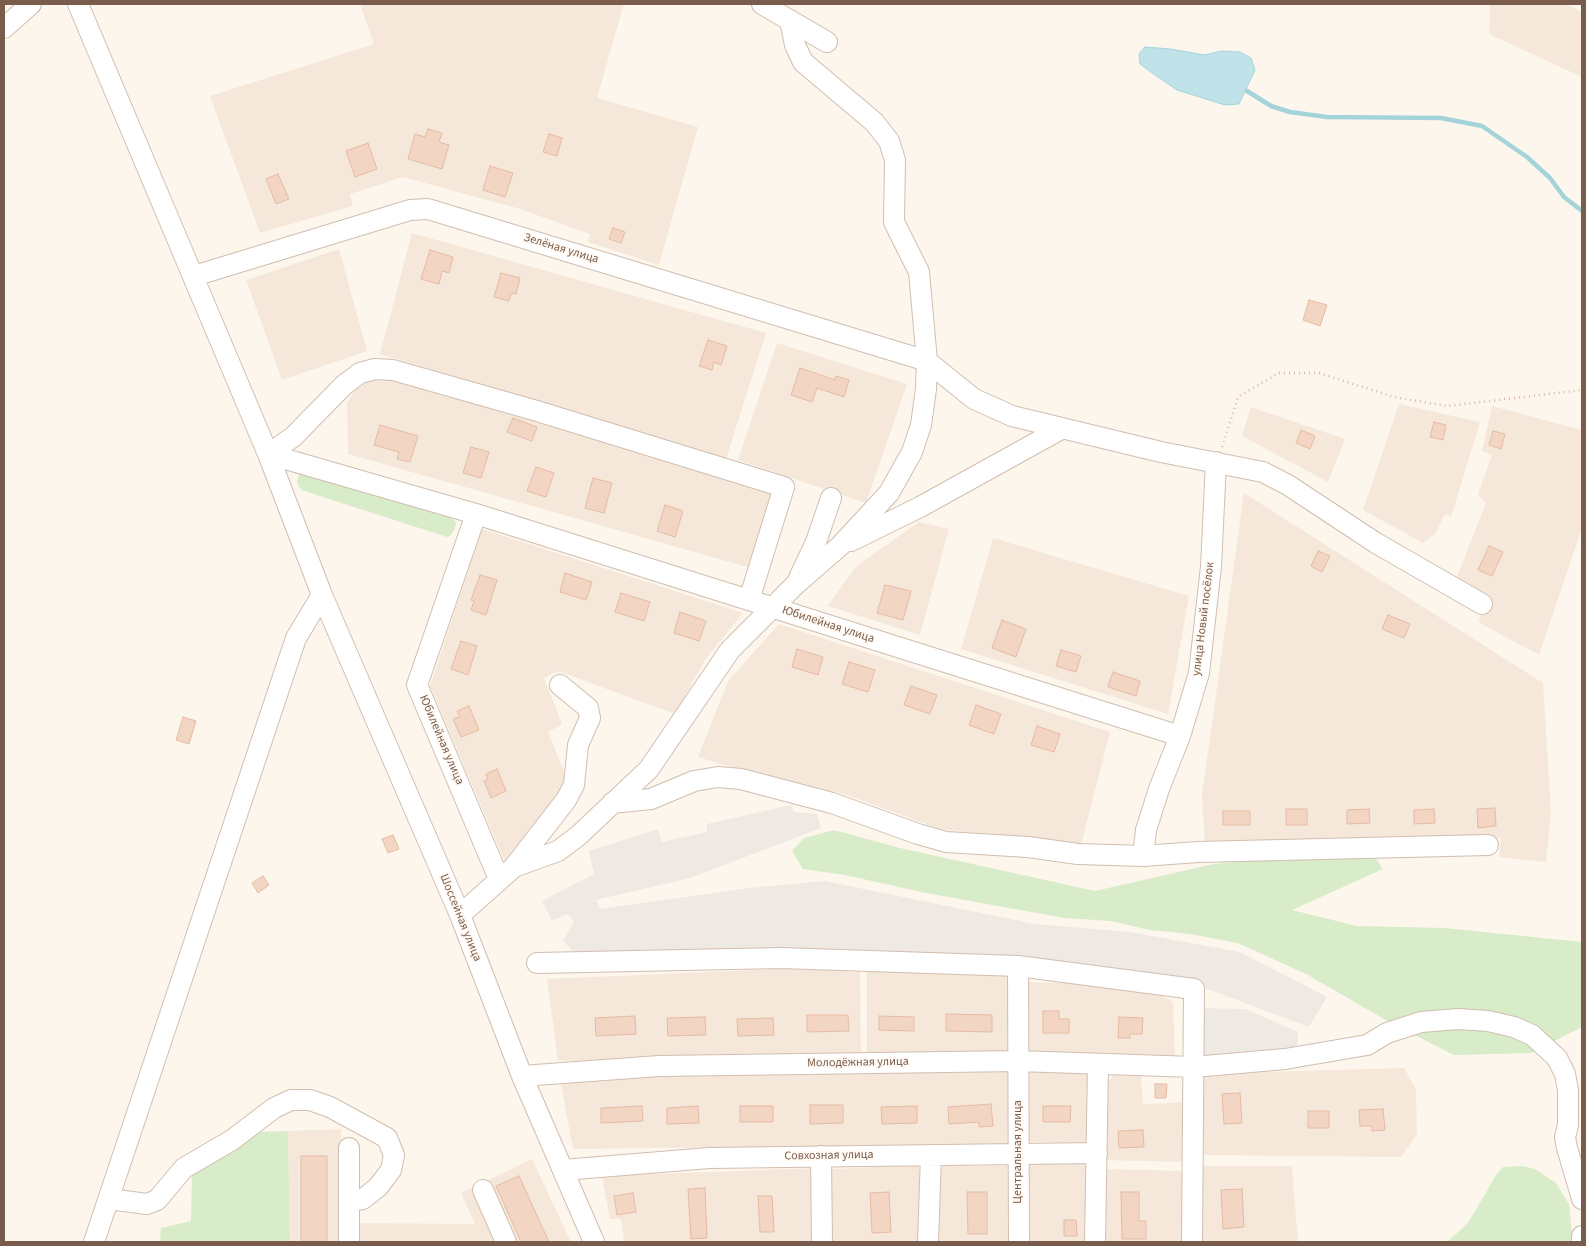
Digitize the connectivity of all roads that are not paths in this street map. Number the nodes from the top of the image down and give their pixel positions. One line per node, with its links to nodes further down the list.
1 (31, 4): 5 (street)
2 (78, 4): 7 (street, Шоссейная улица)
3 (762, 4): 4 (street)
4 (790, 20): 6 (street); 8 (street)
5 (4, 28)
6 (827, 42)
7 (194, 276): 8 (street, Зелёная улица); 10 (street, Шоссейная улица)
8 (927, 361): 9 (street); 14 (street)
9 (1061, 429): 11 (street); 14 (street)
10 (268, 454): 13 (street, Юбилейная улица); 16 (street, Шоссейная улица); 17 (street)
11 (1216, 462): 18 (street); 21 (street, улица Новый посёлок)
12 (831, 498): 15 (street)
13 (476, 514): 17 (street, Юбилейная улица); 25 (street, Юбилейная улица)
14 (840, 546): 15 (street)
15 (795, 585): 19 (street)
16 (322, 595): 26 (street, Шоссейная улица); 40 (street)
17 (749, 600): 19 (street, Юбилейная улица)
18 (1482, 604)
19 (773, 608): 21 (street, Юбилейная улица); 22 (street)
20 (560, 685): 25 (street)
21 (1180, 736): 24 (street, улица Новый посёлок)
22 (612, 803): 24 (street); 25 (street)
23 (1488, 845): 24 (street)
24 (1143, 856)
25 (507, 873): 26 (street)
26 (460, 914): 32 (street, Шоссейная улица)
27 (537, 963): 28 (street)
28 (1018, 966): 29 (street, Центральная улица); 31 (street)
29 (1018, 1061): 30 (street, Молодёжная улица); 32 (street, Молодёжная улица); 34 (street, Центральная улица)
30 (1098, 1064): 31 (street, Молодёжная улица); 35 (street)
31 (1194, 1067): 41 (street, Молодёжная улица); 52 (street)
32 (522, 1076): 38 (street, Шоссейная улица)
33 (349, 1148): 42 (street)
34 (1018, 1153): 35 (street, Совхозная улица); 36 (street, Совхозная улица); 50 (street, Центральная улица)
35 (1097, 1153): 51 (street)
36 (931, 1154): 37 (street, Совхозная улица); 49 (street)
37 (821, 1156): 38 (street, Совхозная улица); 48 (street)
38 (563, 1170): 47 (street, Шоссейная улица)
39 (484, 1190): 46 (street)
40 (108, 1199): 42 (street); 44 (street)
41 (1582, 1199)
42 (349, 1201): 45 (street)
43 (1582, 1236): 53 (street)
44 (94, 1242)
45 (349, 1242)
46 (506, 1242)
47 (594, 1242)
48 (822, 1242)
49 (928, 1242)
50 (1019, 1242)
51 (1095, 1242)
52 (1192, 1242)
53 (1582, 1242)

